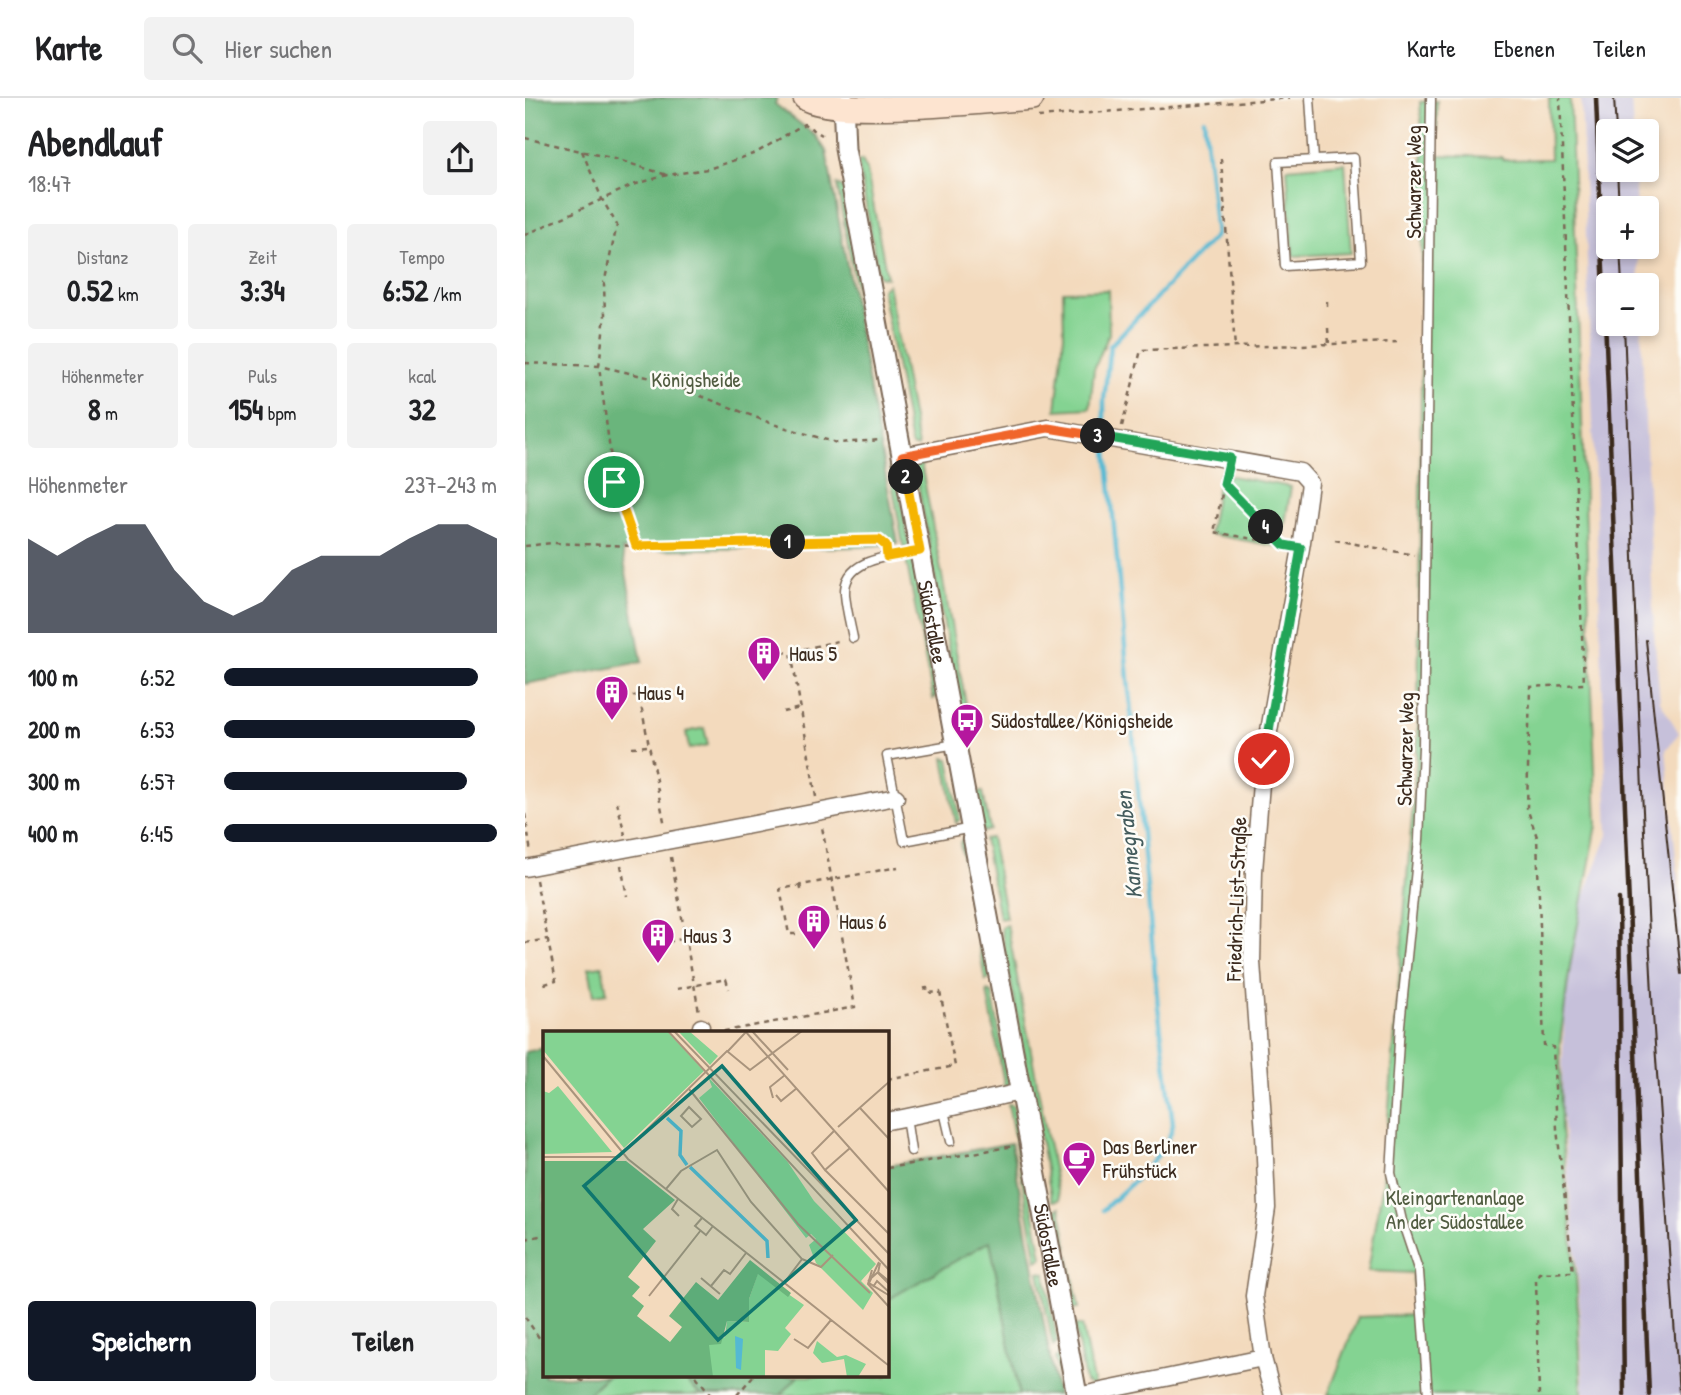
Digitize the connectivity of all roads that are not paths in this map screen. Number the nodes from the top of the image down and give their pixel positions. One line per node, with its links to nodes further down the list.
1 (805, 98): 4 (main road)
2 (1310, 98): 6 (lane)
3 (1431, 98): 23 (lane, Schwarzer Weg)
4 (843, 102): 5 (main road); 7 (street, Südostallee)
5 (1031, 108)
6 (1314, 160): 6 (lane)
7 (902, 456): 8 (street, Südostallee); 20 (street, Friedrich-List-Straße)
8 (920, 551): 9 (lane); 10 (street, Südostallee)
9 (853, 638)
10 (956, 744): 11 (lane); 12 (street, Südostallee)
11 (896, 797): 12 (lane); 13 (street)
12 (972, 828): 14 (street, Südostallee)
13 (529, 867)
14 (1021, 1093): 15 (street); 21 (street, Südostallee)
15 (944, 1111): 16 (street); 18 (lane)
16 (907, 1117): 17 (street); 19 (lane)
17 (889, 1121)
18 (951, 1140)
19 (911, 1151)
20 (1263, 1359): 21 (street); 22 (street, Friedrich-List-Straße)
21 (1080, 1395)
22 (1273, 1395)
23 (1428, 1395)

